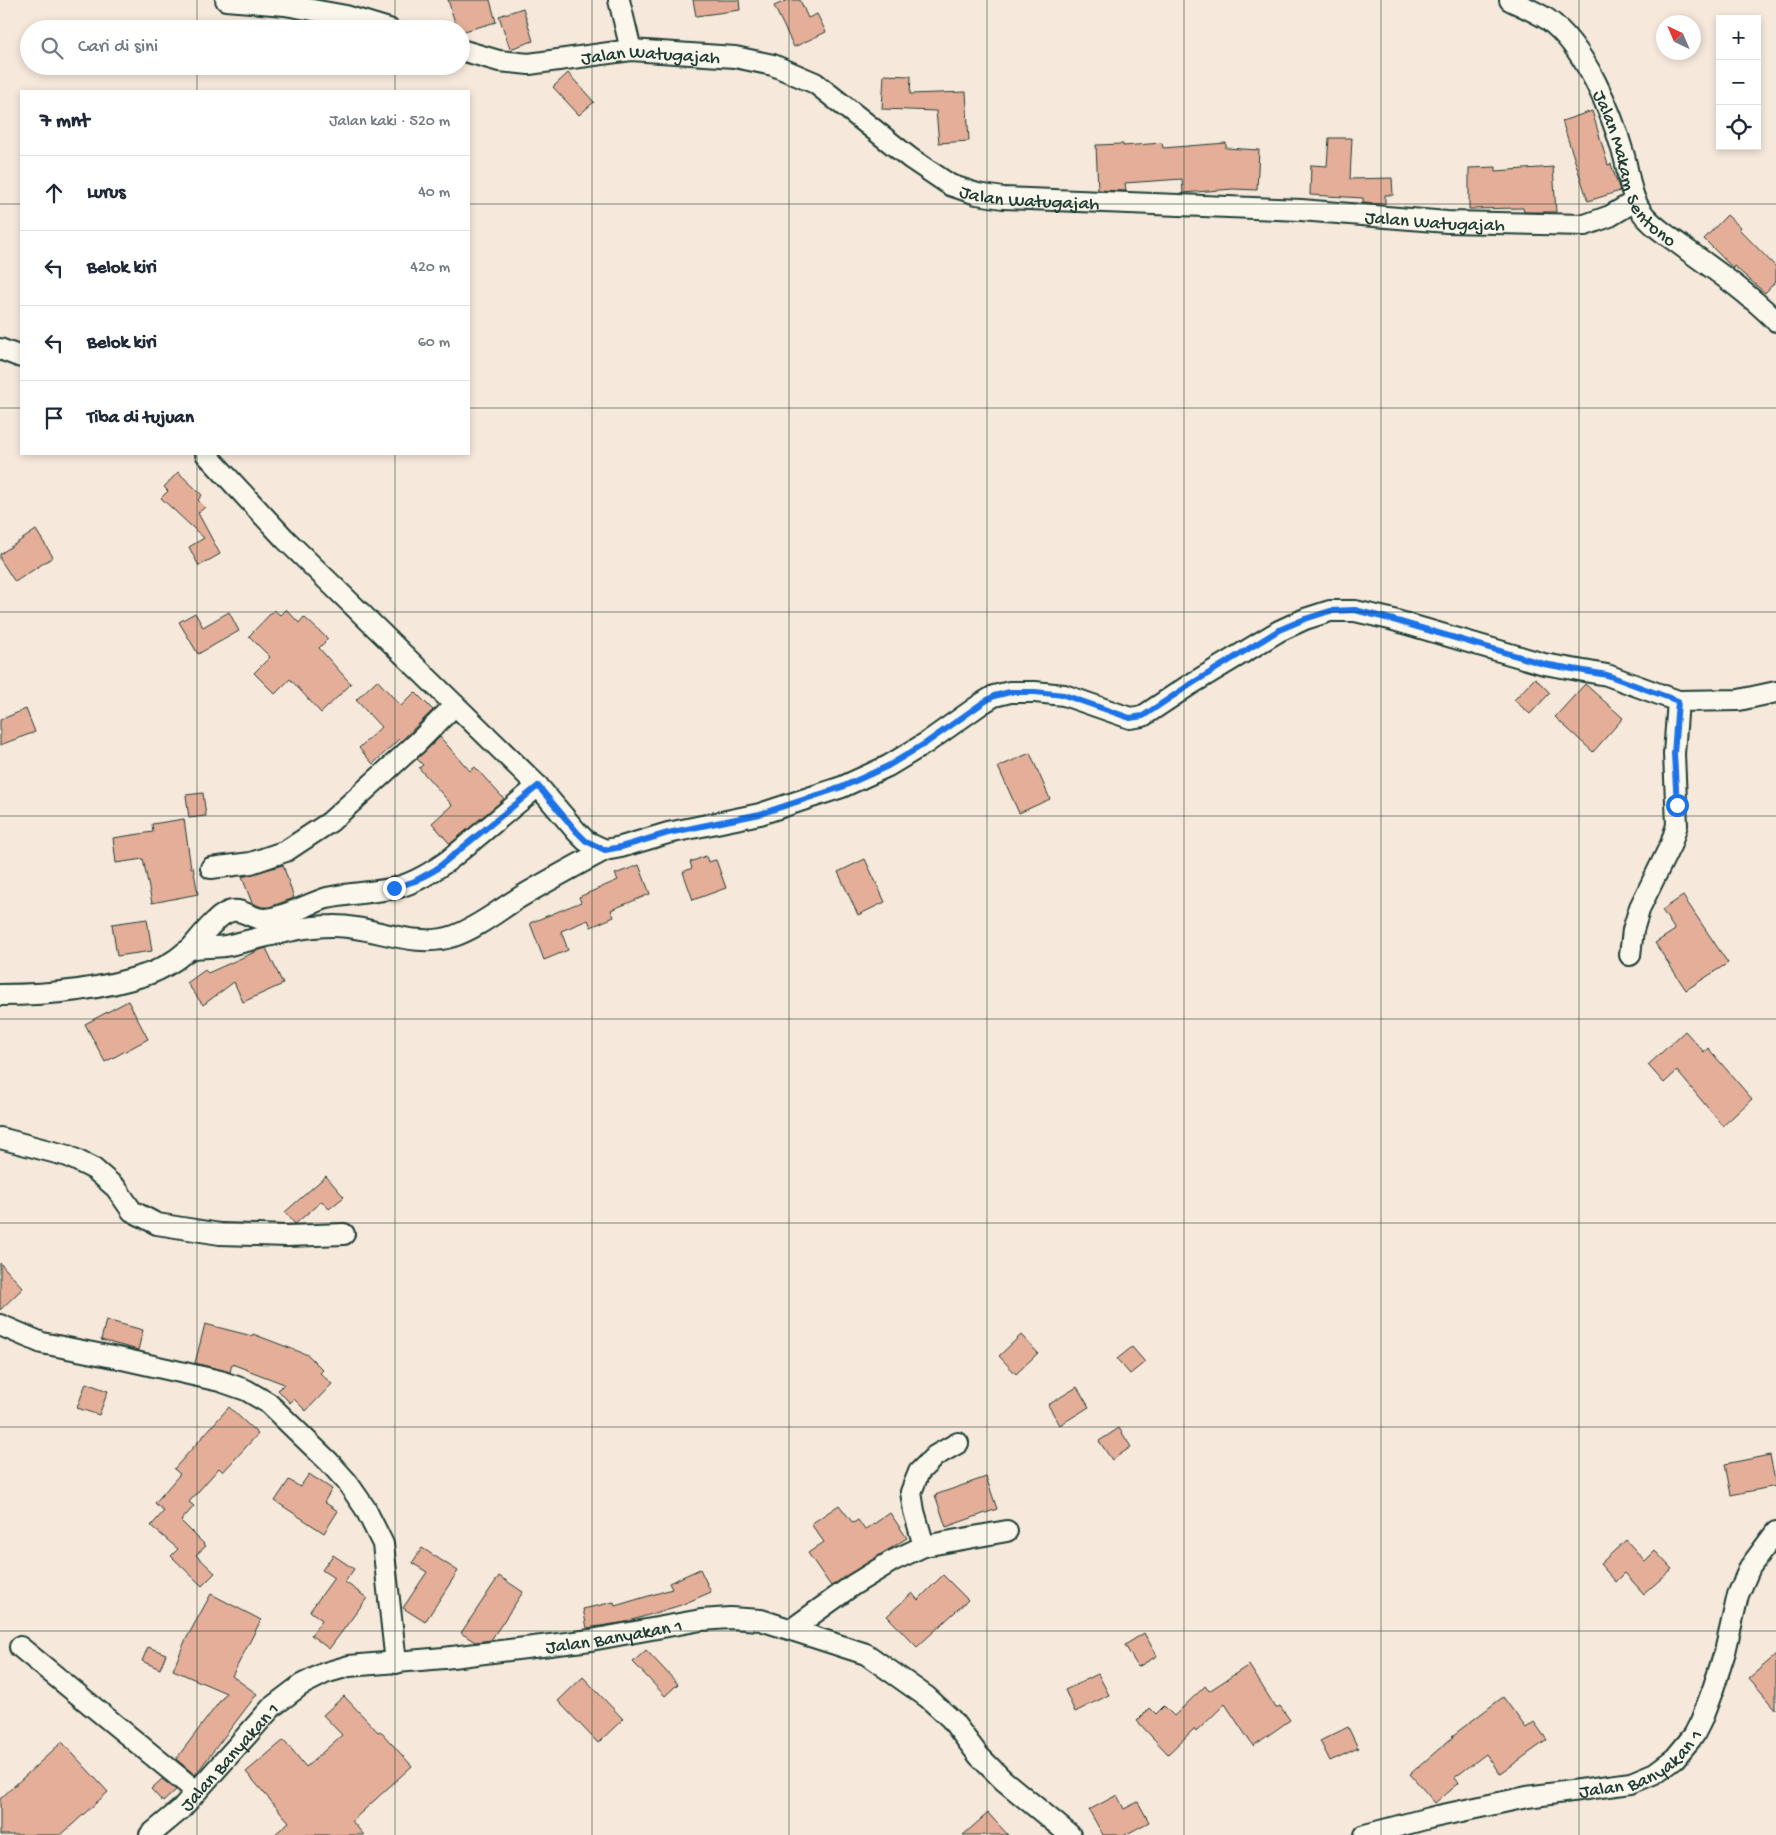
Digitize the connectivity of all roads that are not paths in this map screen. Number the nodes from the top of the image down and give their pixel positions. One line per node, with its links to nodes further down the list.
1 (226, 0): 4 (street)
2 (619, 0): 5 (street)
3 (1510, 0): 7 (street, Jalan Makam Sentono)
4 (359, 20)
5 (631, 50): 6 (street, Jalan Watugajah); 7 (street, Jalan Watugajah)
6 (470, 53)
7 (1635, 201): 8 (street, Jalan Makam Sentono)
8 (1776, 321)
9 (0, 349): 10 (street)
10 (20, 357)
11 (207, 455): 14 (street)
12 (1776, 692): 13 (street)
13 (1678, 701): 16 (street); 19 (street)
14 (455, 705): 15 (street); 17 (street)
15 (538, 786): 16 (street); 18 (street)
16 (605, 850): 18 (street)
17 (211, 868)
18 (190, 949): 20 (street)
19 (1630, 955)
20 (0, 995)
21 (0, 1138): 22 (street)
22 (344, 1234)
23 (0, 1325): 30 (street)
24 (958, 1443): 27 (street)
25 (1007, 1531): 27 (street)
26 (1776, 1532): 34 (street, Jalan Banyakan 1)
27 (924, 1546): 28 (street)
28 (792, 1629): 30 (street, Jalan Banyakan 1); 33 (street, Jalan Banyakan 1)
29 (20, 1647): 31 (street)
30 (396, 1663): 31 (street, Jalan Banyakan 1)
31 (196, 1792): 32 (street, Jalan Banyakan 1)
32 (150, 1835)
33 (1070, 1835)
34 (1366, 1835)

